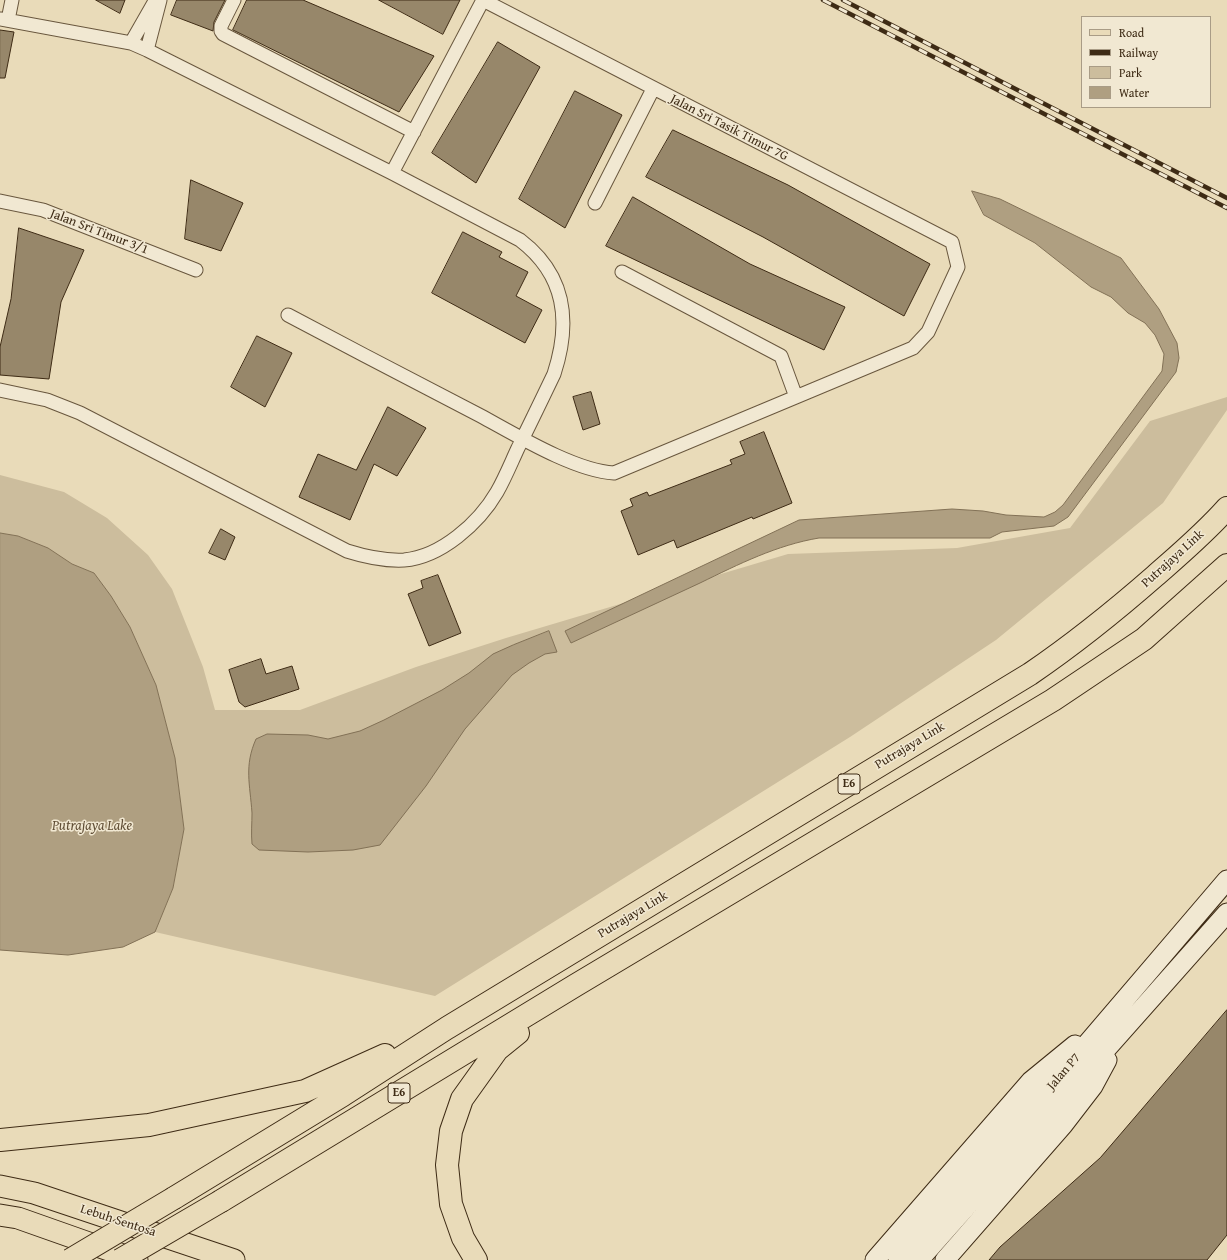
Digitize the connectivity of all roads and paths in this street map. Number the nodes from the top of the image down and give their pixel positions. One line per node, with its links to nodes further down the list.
1 (12, 0): 6 (street)
2 (156, 0): 7 (street)
3 (160, 0): 8 (street)
4 (234, 0): 10 (street)
5 (483, 0): 9 (street, Jalan Sri Tasik Timur 7G); 10 (street)
6 (4, 20): 7 (street)
7 (131, 43): 8 (street)
8 (147, 50): 11 (street)
9 (653, 89): 13 (street); 18 (street, Jalan Sri Tasik Timur 7G)
10 (414, 132): 11 (street)
11 (392, 173): 19 (street)
12 (0, 201): 14 (street, Jalan Sri Timur 3/1)
13 (595, 203)
14 (196, 270)
15 (622, 272): 18 (street)
16 (288, 315): 19 (street)
17 (0, 390): 19 (street)
18 (796, 397): 19 (street)
19 (523, 438)
20 (1227, 508): 26 (highway, Putrajaya Link / E6)
21 (1227, 564): 24 (highway, E6)
22 (1227, 880): 25 (street, Jalan P7)
23 (1227, 913): 25 (street, Jalan P7)
24 (576, 985): 32 (highway, E6, bridge); 35 (highway)
25 (1119, 1022): 27 (street, Jalan P7); 36 (street); 39 (street)
26 (447, 1028): 28 (highway); 31 (highway, E6, bridge)
27 (1051, 1099): 37 (street, Jalan P7); 38 (street, Jalan P7)
28 (0, 1140)
29 (0, 1186): 34 (main road, Lebuh Sentosa)
30 (0, 1215): 33 (main road)
31 (70, 1260)
32 (120, 1260)
33 (137, 1260)
34 (234, 1260)
35 (476, 1260)
36 (875, 1260)
37 (898, 1260)
38 (919, 1260)
39 (945, 1260)

